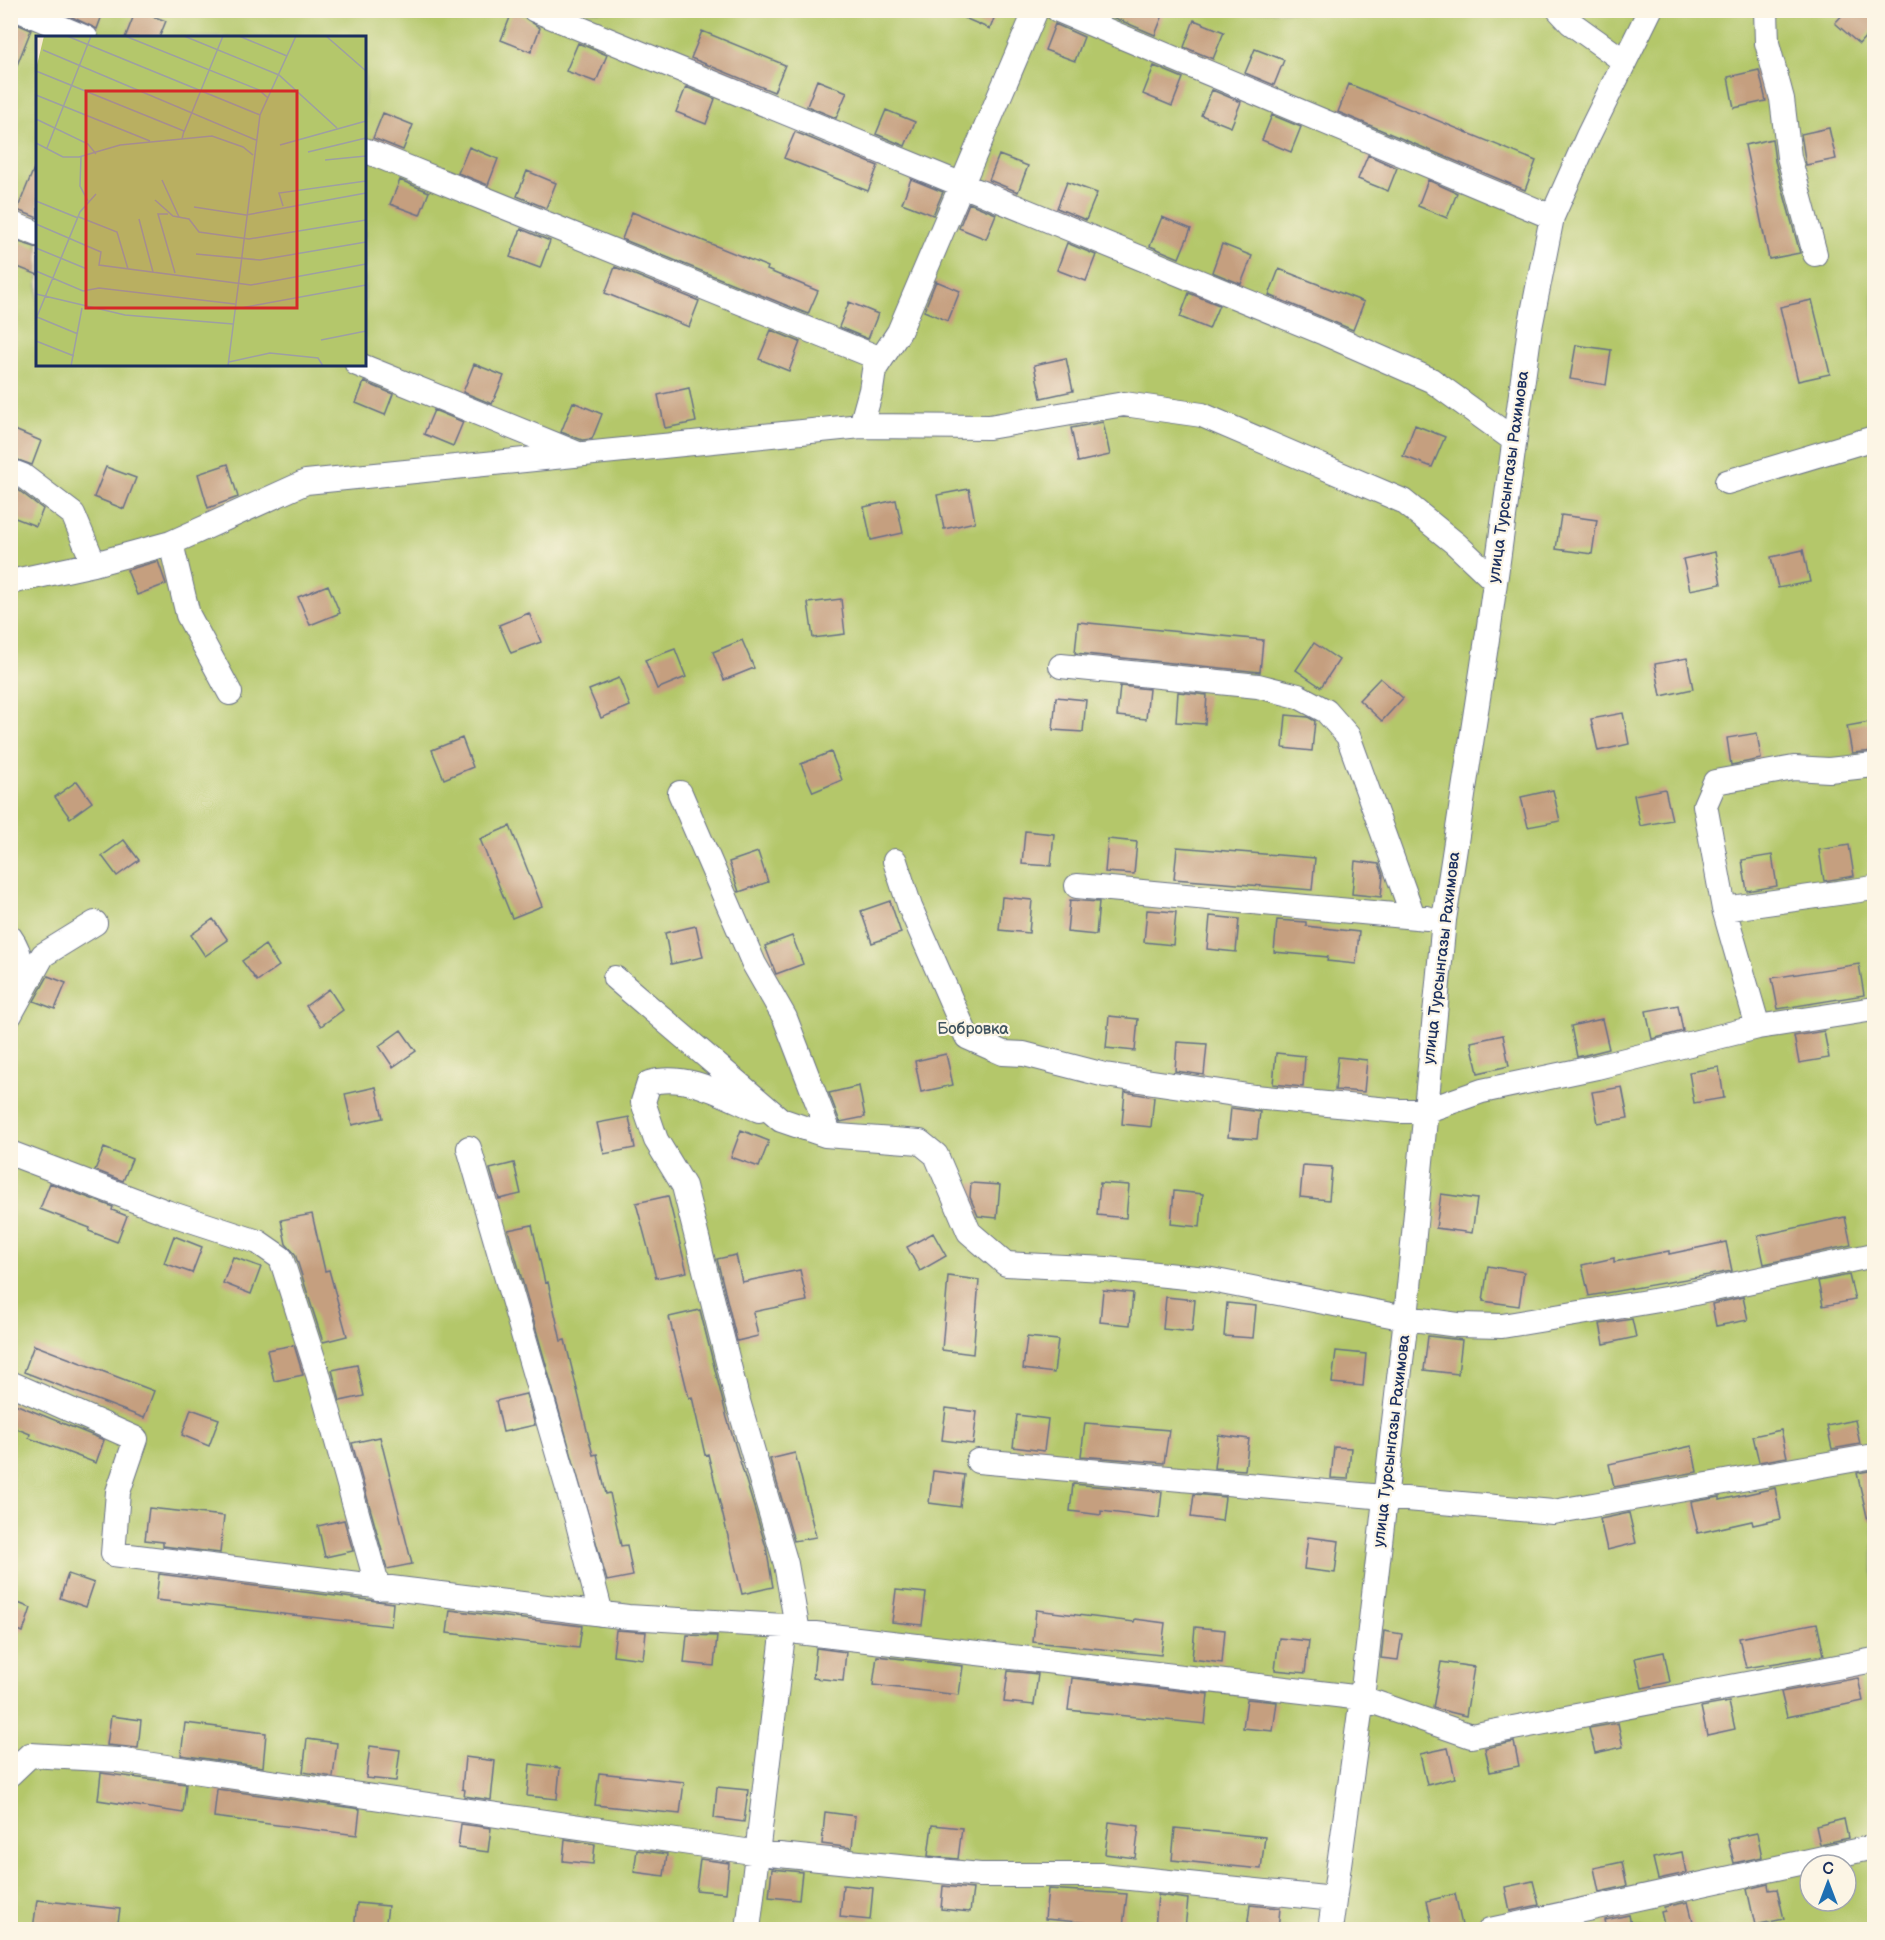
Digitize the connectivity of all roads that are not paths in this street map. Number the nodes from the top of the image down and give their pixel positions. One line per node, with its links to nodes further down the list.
1 (19, 10): 8 (street)
2 (535, 10): 11 (street)
3 (1036, 10): 11 (street)
4 (1058, 10): 12 (street)
5 (1559, 10): 9 (street)
6 (1650, 10): 9 (street, улица Турсынгазы Рахимова)
7 (1766, 10): 15 (street)
8 (81, 36)
9 (1624, 61): 12 (street, улица Турсынгазы Рахимова)
10 (366, 151): 17 (street)
11 (963, 185): 17 (street); 20 (street)
12 (1552, 217): 20 (street, улица Турсынгазы Рахимова)
13 (10, 223): 14 (street)
14 (36, 233)
15 (1815, 254)
16 (362, 366): 21 (street)
17 (874, 370): 18 (street)
18 (861, 426): 21 (street); 26 (street)
19 (1875, 438): 23 (street)
20 (1514, 440): 26 (street, улица Турсынгазы Рахимова)
21 (581, 455): 24 (street)
22 (10, 471): 25 (street)
23 (1727, 482)
24 (171, 543): 25 (street); 29 (street)
25 (94, 564): 27 (street)
26 (1494, 580): 37 (street, улица Турсынгазы Рахимова)
27 (10, 582)
28 (1060, 666): 36 (street)
29 (230, 693)
30 (1875, 765): 35 (street)
31 (680, 793): 46 (street)
32 (895, 861): 44 (street)
33 (1077, 886): 36 (street)
34 (1875, 888): 35 (street)
35 (1724, 909): 43 (street)
36 (1413, 916): 37 (street)
37 (1444, 920): 44 (street, улица Турсынгазы Рахимова)
38 (95, 923): 42 (street)
39 (10, 937): 42 (street)
40 (615, 978): 45 (street)
41 (1875, 1009): 43 (street)
42 (11, 1014)
43 (1758, 1027): 44 (street)
44 (1425, 1111): 50 (street, улица Турсынгазы Рахимова)
45 (781, 1120): 46 (street); 57 (street)
46 (830, 1135): 50 (street)
47 (470, 1148): 56 (street)
48 (10, 1153): 55 (street)
49 (1875, 1255): 50 (street)
50 (1406, 1318): 54 (street, улица Турсынгазы Рахимова)
51 (10, 1383): 55 (street)
52 (1875, 1455): 54 (street)
53 (978, 1461): 54 (street)
54 (1385, 1499): 59 (street, улица Турсынгазы Рахимова)
55 (378, 1588): 56 (street)
56 (601, 1614): 57 (street)
57 (791, 1629): 59 (street); 62 (street)
58 (1875, 1660): 59 (street)
59 (1362, 1698): 63 (street, улица Турсынгазы Рахимова)
60 (10, 1774): 62 (street)
61 (1875, 1847): 66 (street)
62 (759, 1853): 63 (street); 64 (street)
63 (1334, 1899): 65 (street, улица Турсынгазы Рахимова)
64 (748, 1929)
65 (1330, 1929)
66 (1490, 1929)

